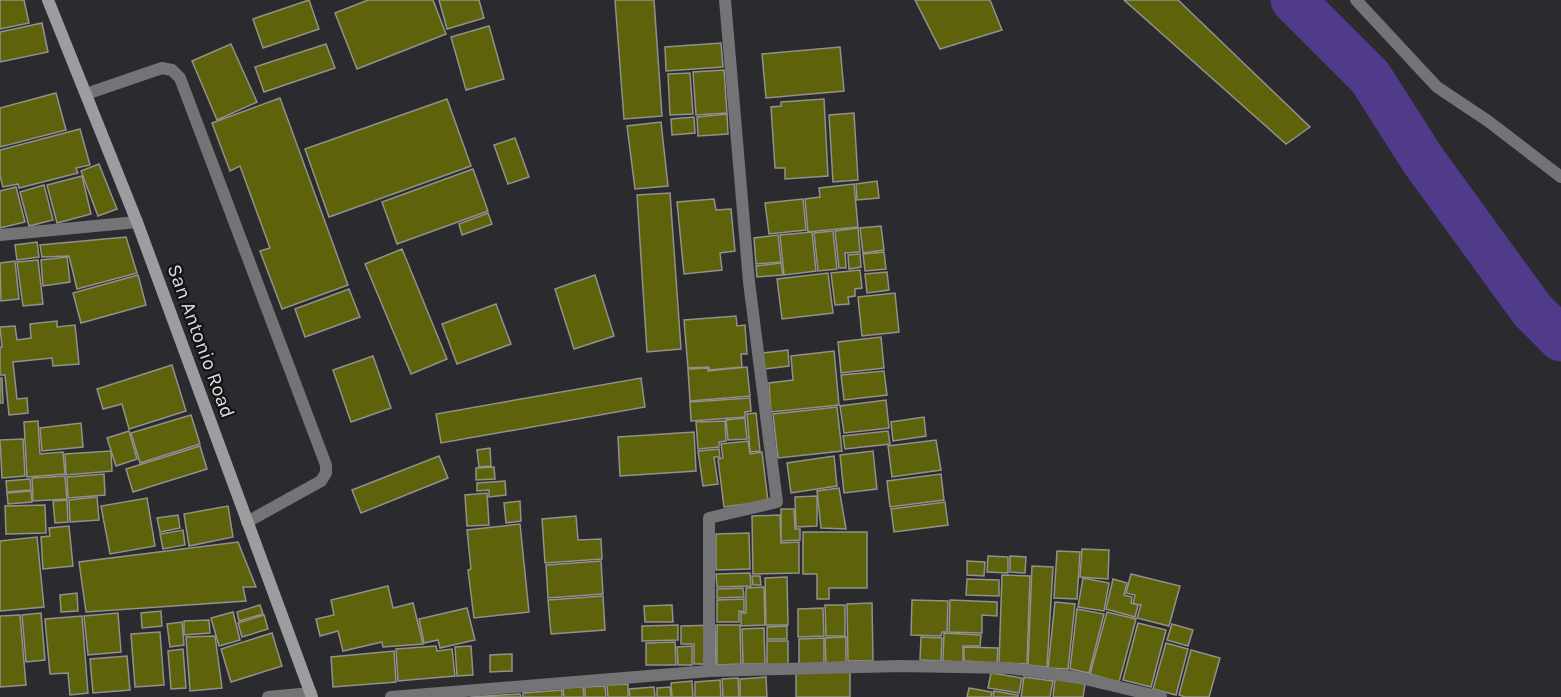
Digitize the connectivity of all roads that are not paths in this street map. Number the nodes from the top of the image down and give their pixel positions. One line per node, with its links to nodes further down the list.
1 (48, 0): 4 (street, San Antonio Road)
2 (724, 0): 9 (street)
3 (1356, 0): 5 (street)
4 (86, 94): 6 (street, San Antonio Road); 8 (street)
5 (1561, 177)
6 (137, 222): 7 (street); 8 (street, San Antonio Road)
7 (0, 235)
8 (247, 522): 10 (street, San Antonio Road)
9 (709, 671): 12 (street); 13 (street)
10 (311, 695): 11 (street)
11 (268, 697)
12 (391, 697)
13 (1161, 697)

